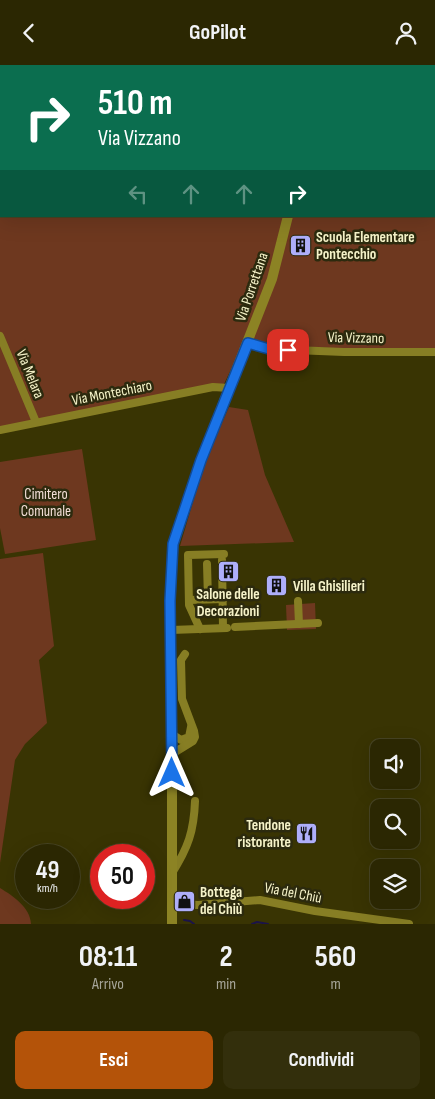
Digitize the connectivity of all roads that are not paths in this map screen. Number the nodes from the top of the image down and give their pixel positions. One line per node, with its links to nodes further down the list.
1 (288, 217): 3 (main road, Via Porrettana)
2 (0, 337): 6 (street, Via Melara)
3 (248, 343): 4 (street, Via Vizzano); 5 (main road, Via Porrettana)
4 (435, 352)
5 (229, 388): 6 (street, Via Montechiaro); 17 (main road, Via Porrettana)
6 (36, 423): 7 (street, Via Montechiaro)
7 (0, 430)
8 (207, 564): 9 (street)
9 (208, 599): 10 (street); 11 (street)
10 (223, 599): 11 (street); 15 (street)
11 (189, 600): 16 (street)
12 (298, 601): 14 (street)
13 (318, 623): 14 (street)
14 (299, 624): 15 (street)
15 (228, 628): 16 (street)
16 (200, 629): 17 (street)
17 (170, 631): 20 (main road, Via Porrettana)
18 (185, 654): 19 (street)
19 (191, 721): 20 (street); 21 (street)
20 (175, 739): 21 (main road, Via Porrettana)
21 (172, 754): 23 (main road, Via Porrettana)
22 (195, 801): 23 (street)
23 (172, 873): 24 (main road, Via Porrettana)
24 (172, 903): 25 (main road, Via Porrettana); 26 (street, Via del Chiù)
25 (172, 924)
26 (409, 924)

